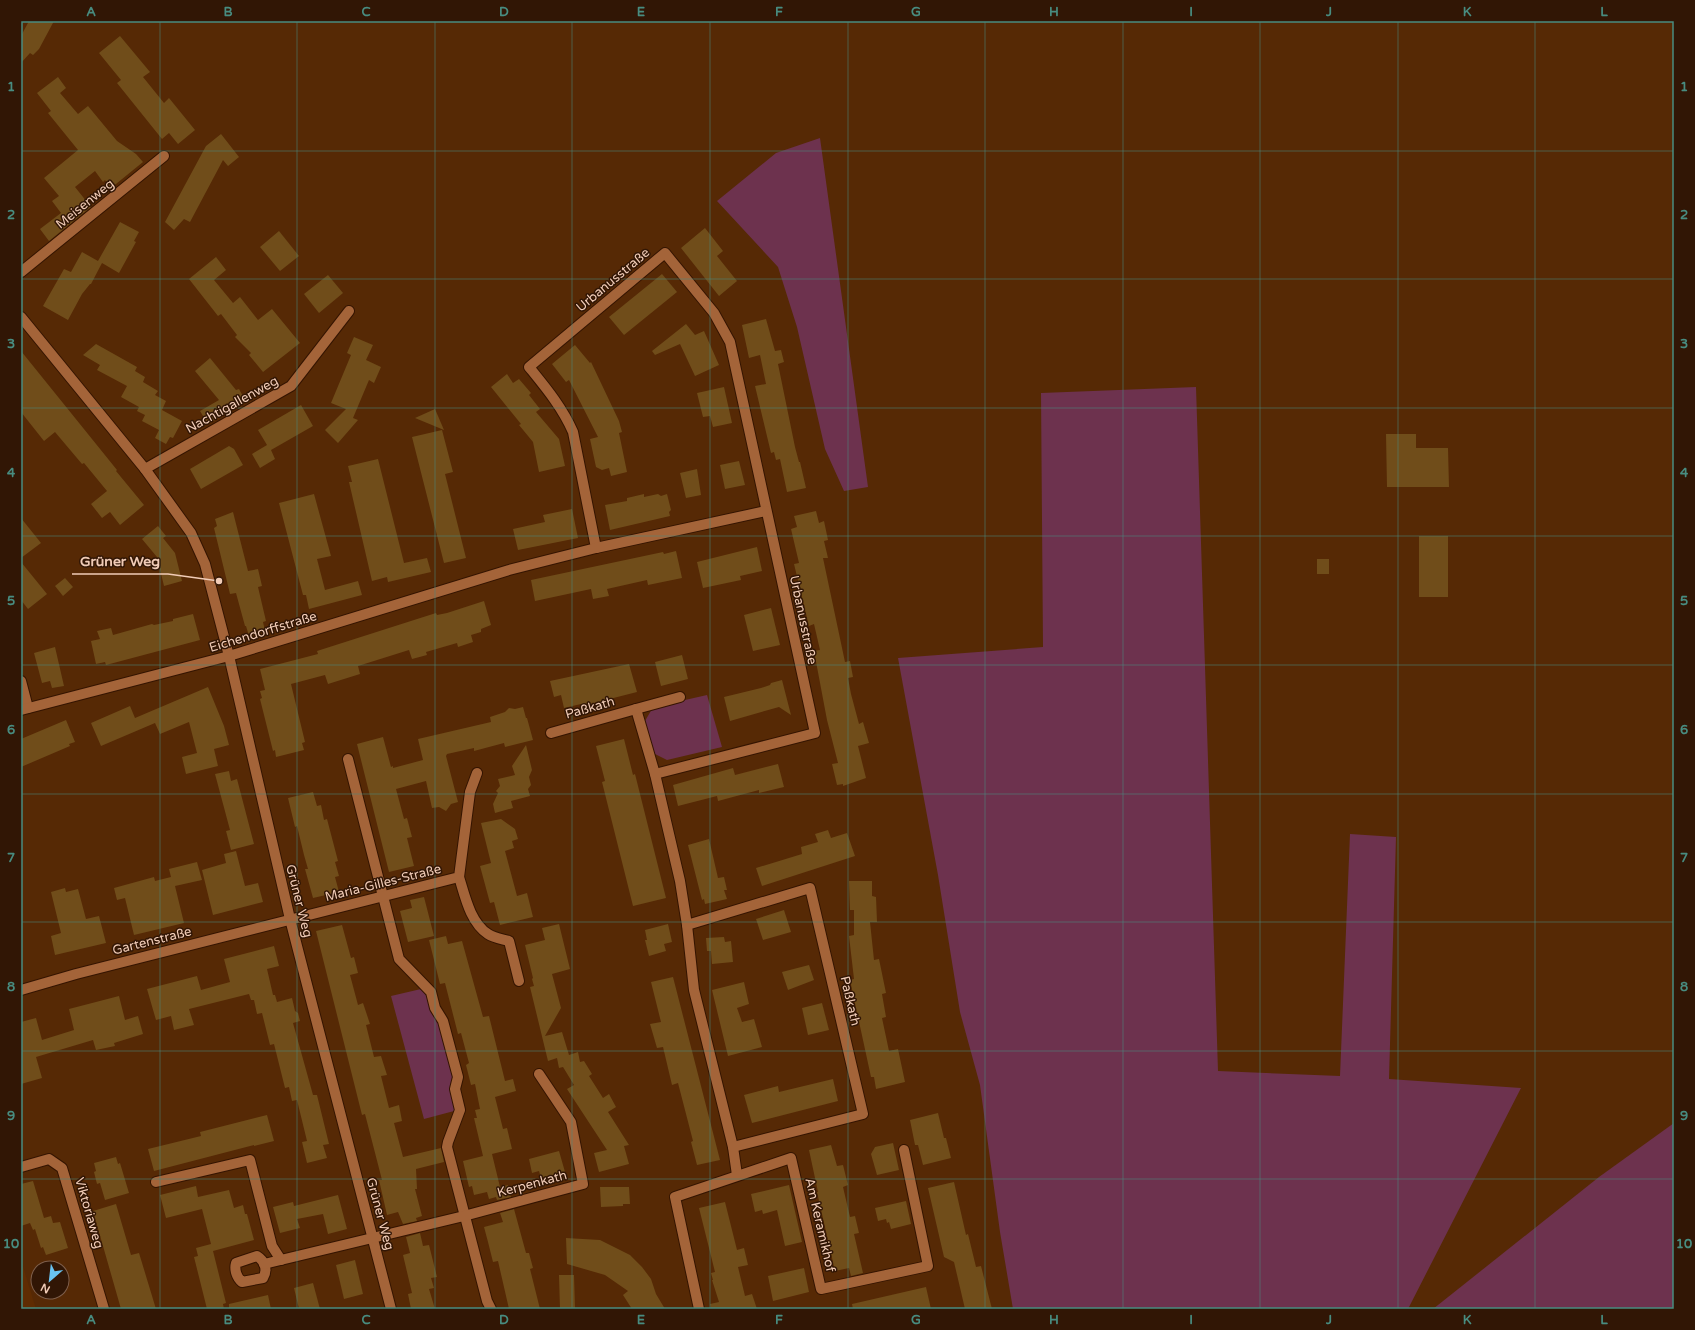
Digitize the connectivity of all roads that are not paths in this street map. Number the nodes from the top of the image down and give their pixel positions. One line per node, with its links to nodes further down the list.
1 (164, 156): 2 (street, Meisenweg)
2 (21, 272)
3 (349, 311): 5 (street, Nachtigallenweg)
4 (21, 317): 5 (street, Grüner Weg)
5 (145, 469): 8 (street, Grüner Weg)
6 (766, 511): 7 (street); 7 (street, Urbanusstraße); 16 (street, Urbanusstraße)
7 (596, 548): 8 (street, Eichendorffstraße)
8 (229, 656): 11 (street, Eichendorffstraße); 19 (street, Grüner Weg)
9 (21, 681): 11 (street)
10 (680, 697): 12 (street, Paßkath)
11 (25, 709)
12 (636, 709): 13 (street, Paßkath); 16 (street, Paßkath)
13 (551, 733)
14 (348, 760): 18 (street)
15 (477, 773): 17 (street, Maria-Gilles-Straße)
16 (655, 774): 20 (street, Paßkath)
17 (459, 877): 18 (street, Maria-Gilles-Straße); 21 (street, Maria-Gilles-Straße)
18 (384, 896): 19 (street, Maria-Gilles-Straße); 29 (street)
19 (290, 920): 22 (street, Gartenstraße); 30 (street, Grüner Weg)
20 (687, 926): 24 (street, Paßkath); 24 (street, Paßkath)
21 (519, 981)
22 (21, 990)
23 (539, 1074): 29 (street, Kerpenkath)
24 (733, 1147): 27 (street, Paßkath)
25 (904, 1150): 27 (street, Am Keramikhof)
26 (21, 1167): 33 (street, Viktoriaweg)
27 (737, 1175): 36 (street, Am Keramikhof)
28 (156, 1182): 31 (street)
29 (464, 1216): 30 (street, Kerpenkath); 35 (street)
30 (373, 1238): 31 (street, Kerpenkath); 34 (street, Grüner Weg)
31 (281, 1260): 32 (street, Kerpenkath)
32 (264, 1264)
33 (104, 1309)
34 (391, 1309)
35 (491, 1309)
36 (699, 1309)

